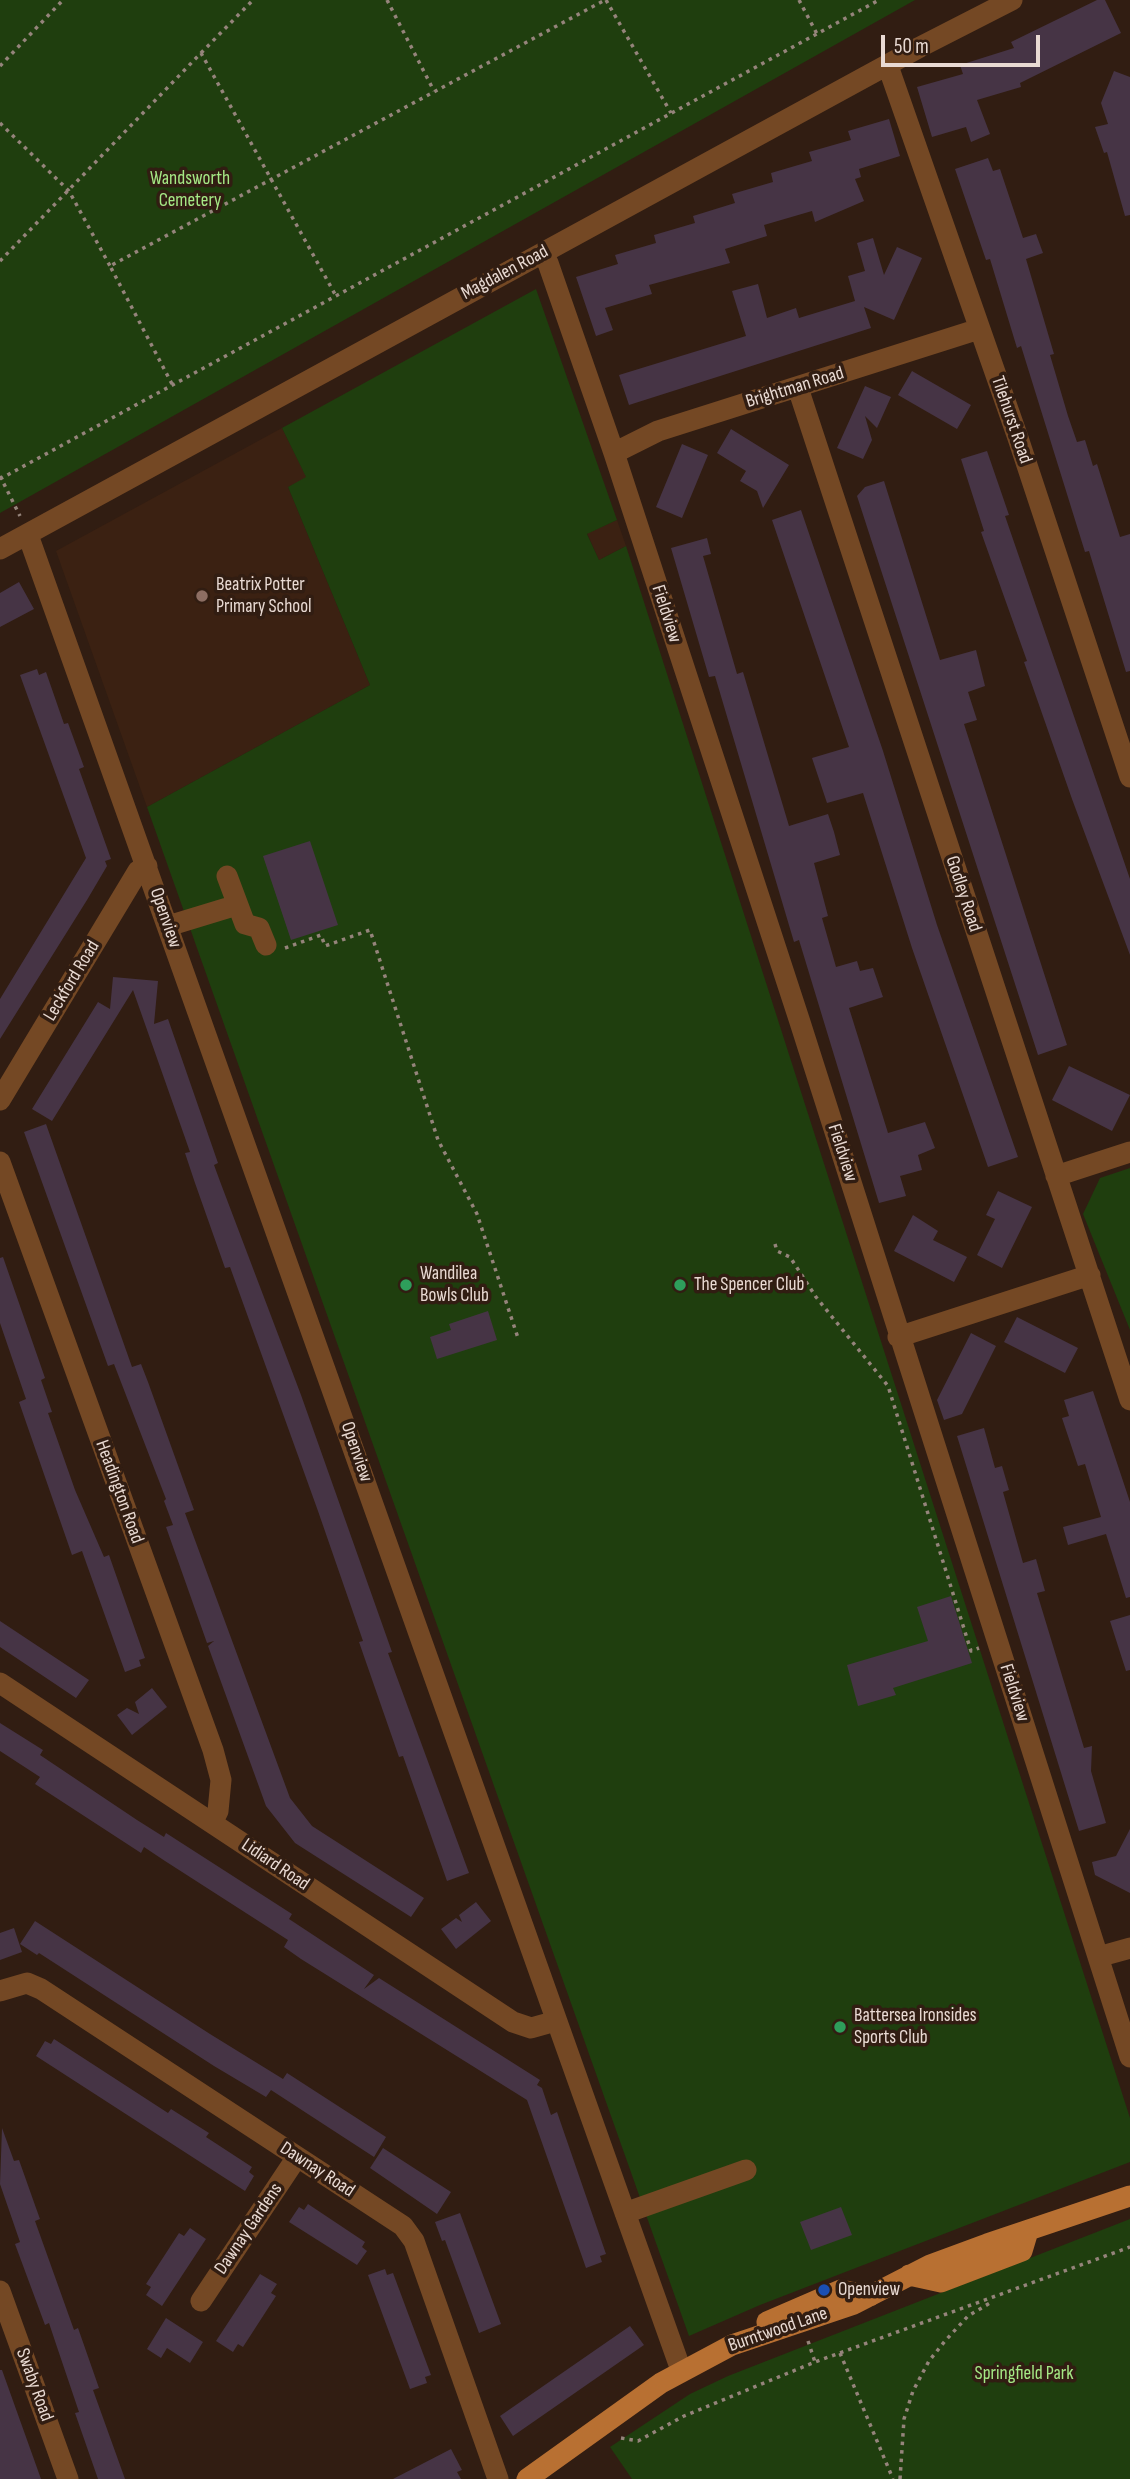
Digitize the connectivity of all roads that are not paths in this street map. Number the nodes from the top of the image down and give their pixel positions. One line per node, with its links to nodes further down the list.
1 (1006, 2): 2 (street, Magdalen Road)
2 (888, 66): 3 (street, Magdalen Road); 4 (street, Tilehurst Road)
3 (541, 254): 6 (street, Fieldview); 7 (street, Magdalen Road)
4 (979, 329): 5 (street, Brightman Road); 9 (street, Tilehurst Road)
5 (798, 388): 6 (street, Brightman Road); 18 (street, Godley Road)
6 (614, 453): 20 (street, Fieldview)
7 (28, 534): 8 (street, Magdalen Road); 10 (street, Openview)
8 (0, 549)
9 (1130, 777)
10 (147, 866): 13 (street, Openview); 15 (street, Leckford Road)
11 (227, 876): 12 (street)
12 (237, 905): 13 (street); 14 (street)
13 (168, 926): 28 (street, Openview)
14 (266, 945)
15 (0, 1100)
16 (1130, 1152): 18 (street)
17 (0, 1162): 24 (street, Headington Road)
18 (1056, 1176): 19 (street, Godley Road)
19 (1090, 1275): 20 (street); 21 (street, Godley Road)
20 (898, 1336): 26 (street, Fieldview)
21 (1126, 1371): 22 (street, Godley Road)
22 (1130, 1400)
23 (0, 1683): 24 (street, Lidiard Road)
24 (212, 1822): 28 (street, Lidiard Road)
25 (1130, 1948): 26 (street)
26 (1098, 1957): 29 (street, Fieldview)
27 (0, 1991): 30 (street, Dawnay Road)
28 (556, 2021): 33 (street, Openview)
29 (1130, 2057)
30 (297, 2157): 36 (street, Dawnay Gardens); 40 (street, Dawnay Road)
31 (746, 2170): 33 (street)
32 (1130, 2196): 35 (main road, Burntwood Lane)
33 (625, 2213): 38 (street, Openview)
34 (0, 2291): 39 (street, Swaby Road)
35 (870, 2297): 37 (main road, Burntwood Lane); 37 (main road)
36 (201, 2301)
37 (767, 2334): 38 (main road, Burntwood Lane)
38 (681, 2370): 41 (main road, Burntwood Lane)
39 (68, 2479)
40 (498, 2479)
41 (527, 2479)

